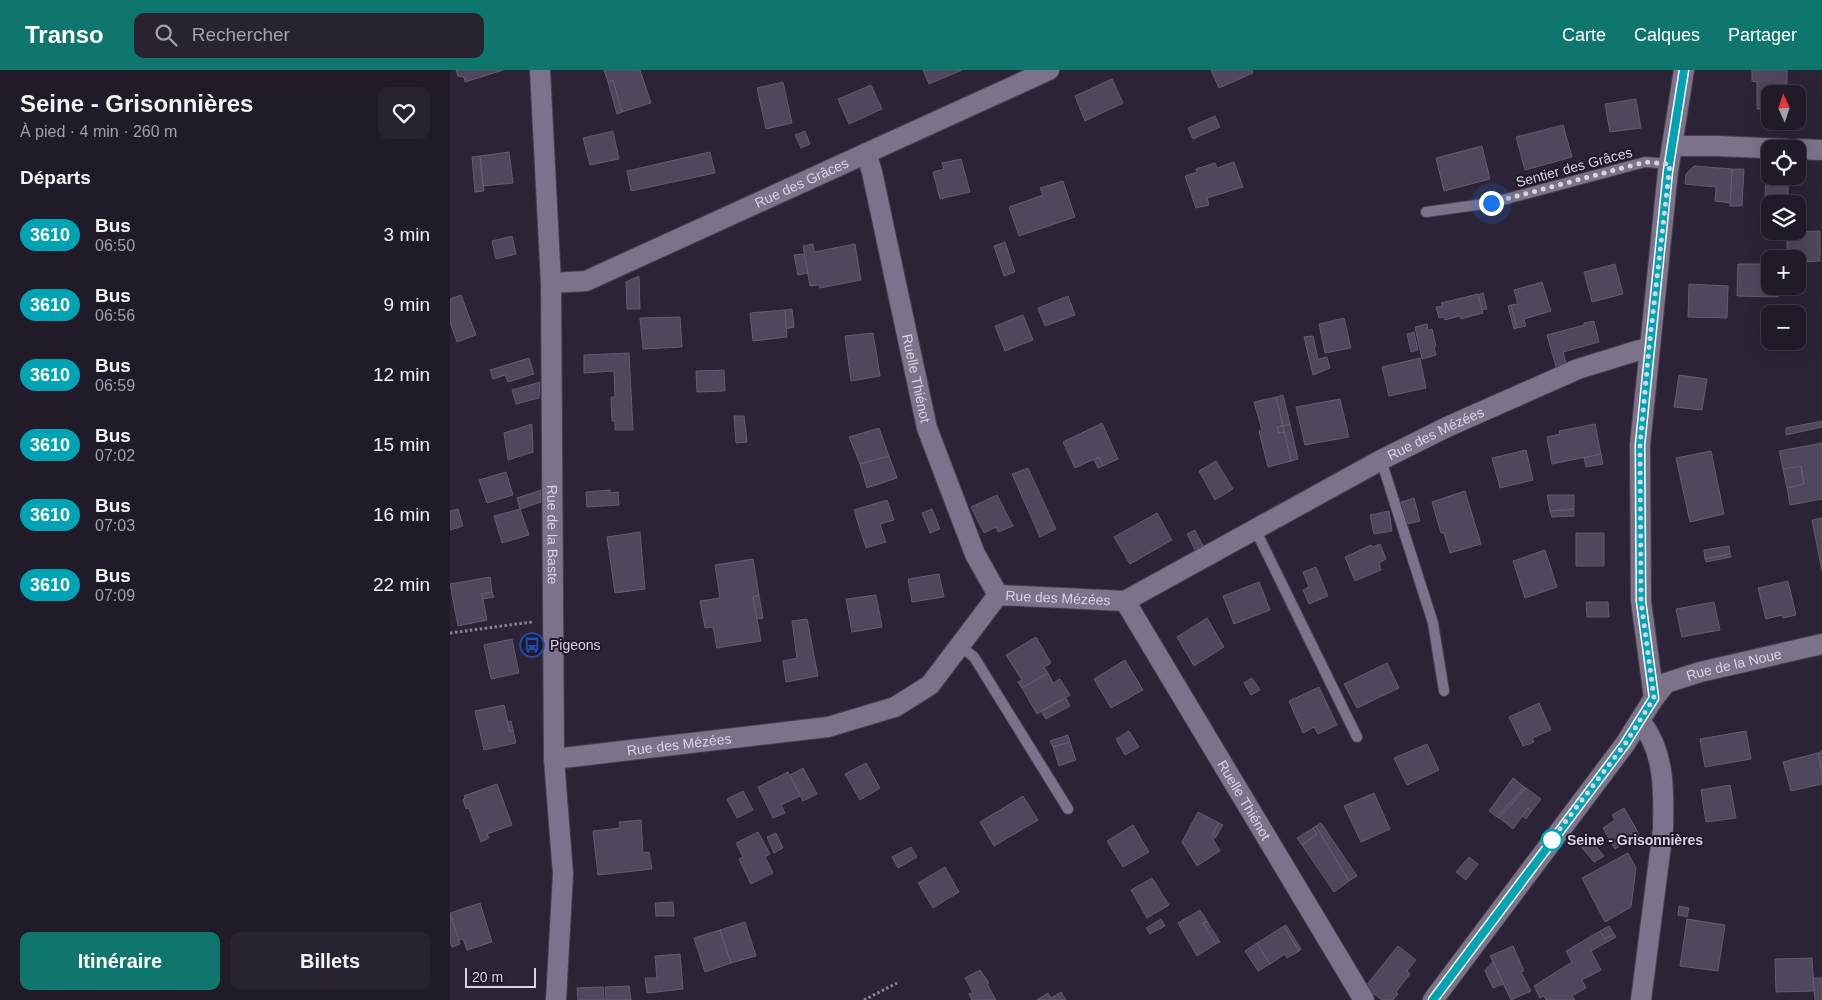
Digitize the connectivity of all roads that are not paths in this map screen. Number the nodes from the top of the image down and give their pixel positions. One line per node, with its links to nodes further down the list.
1 (540, 70): 10 (street, Rue de la Baste)
2 (1049, 70): 7 (street, Rue des Grâces)
3 (1684, 70): 8 (street)
4 (1761, 148): 8 (street)
5 (1806, 149): 6 (street)
6 (1822, 150)
7 (866, 153): 10 (street, Rue des Grâces); 14 (street, Ruelle Thiénot)
8 (1671, 155): 9 (lane, Sentier des Grâces); 11 (street)
9 (1426, 212)
10 (551, 283): 22 (street, Rue de la Baste)
11 (1649, 348): 12 (street, Rue des Mézées); 19 (street)
12 (1382, 460): 13 (street, Rue des Mézées); 18 (lane)
13 (1256, 531): 15 (street, Rue des Mézées); 21 (lane)
14 (998, 594): 15 (street, Rue des Mézées); 17 (street, Rue des Mézées)
15 (1125, 601): 25 (street, Ruelle Thiénot)
16 (1822, 644): 19 (street, Rue de la Noue)
17 (959, 645): 22 (street, Rue des Mézées); 23 (lane)
18 (1444, 691)
19 (1654, 698): 20 (street, Rue de la Noue)
20 (1640, 721): 26 (street, Rue de la Noue); 27 (street)
21 (1357, 737)
22 (554, 759): 24 (street, Rue de la Baste)
23 (1068, 808)
24 (556, 1000)
25 (1364, 1000)
26 (1433, 1000)
27 (1641, 1000)

